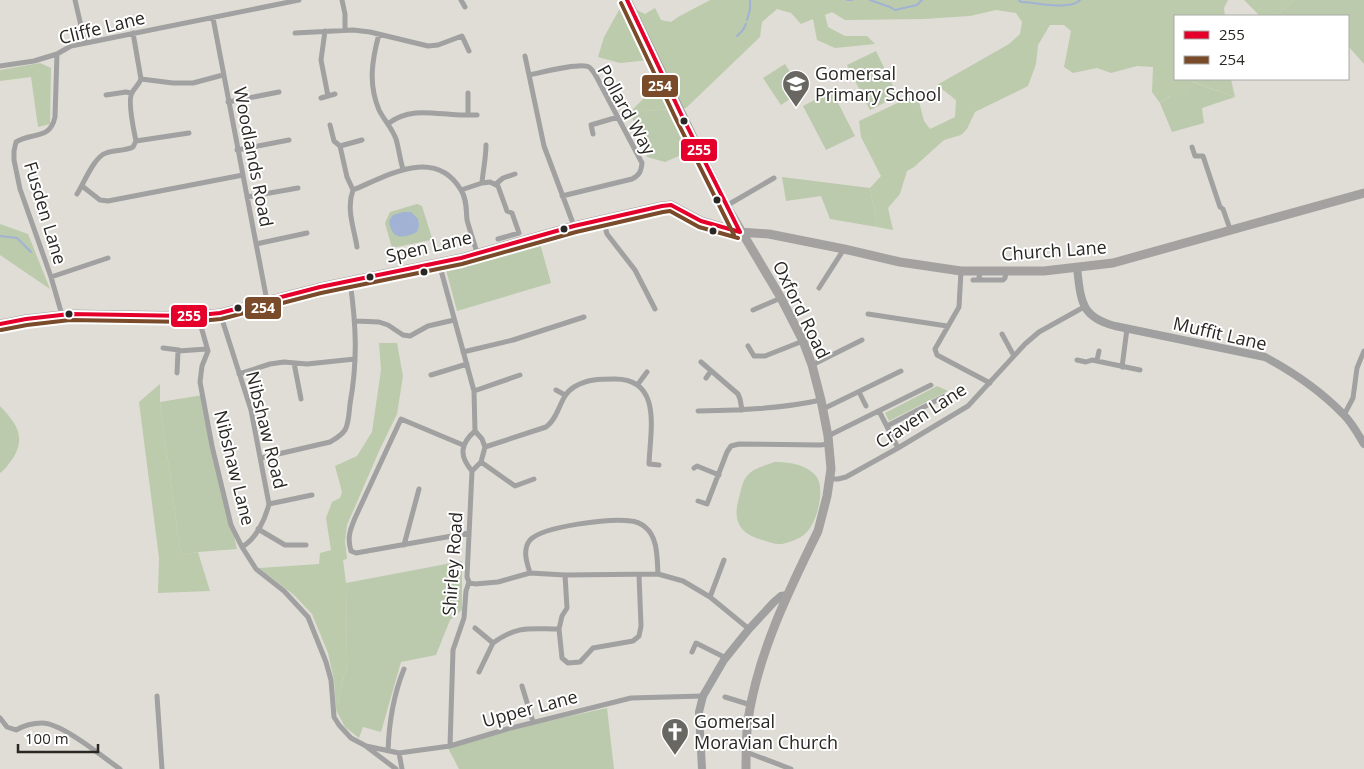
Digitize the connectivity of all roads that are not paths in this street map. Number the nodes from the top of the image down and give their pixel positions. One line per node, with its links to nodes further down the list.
1 (75, 0): 15 (street)
2 (299, 0): 7 (street, Cliffe Lane)
3 (342, 0): 9 (street)
4 (461, 0): 6 (street)
5 (627, 0): 57 (main road, Oxford Road)
6 (464, 6)
7 (213, 18): 12 (street, Cliffe Lane); 20 (street, Woodlands Road)
8 (325, 30): 9 (street); 10 (street); 26 (street)
9 (345, 30): 13 (street)
10 (295, 32)
11 (468, 32): 14 (street)
12 (133, 33): 15 (street, Cliffe Lane); 22 (street)
13 (379, 34): 14 (street); 32 (street)
14 (462, 36): 16 (street)
15 (85, 43): 17 (street, Cliffe Lane)
16 (469, 51)
17 (57, 54): 19 (street, Cliffe Lane); 73 (street, Fusden Lane)
18 (525, 56): 21 (street)
19 (0, 66)
20 (223, 75): 22 (street); 28 (street, Woodlands Road)
21 (529, 75): 31 (street, Pollard Way); 55 (street)
22 (140, 80): 24 (street)
23 (279, 92): 28 (street)
24 (131, 93): 27 (street); 38 (street)
25 (468, 93): 29 (street)
26 (334, 94)
27 (106, 95)
28 (228, 102): 42 (street, Woodlands Road)
29 (468, 115): 30 (street); 32 (street)
30 (478, 115)
31 (618, 117): 35 (street); 55 (street, Pollard Way)
32 (389, 124): 43 (street)
33 (330, 126): 40 (street)
34 (189, 134): 38 (street)
35 (593, 134)
36 (289, 140): 42 (street)
37 (362, 140): 40 (street)
38 (136, 141): 49 (street)
39 (486, 145): 47 (street)
40 (340, 146): 51 (street)
41 (1192, 147): 60 (street)
42 (237, 150): 45 (street, Woodlands Road)
43 (403, 170): 51 (street); 52 (street)
44 (515, 174): 48 (street)
45 (243, 175): 49 (street); 56 (street, Woodlands Road)
46 (774, 178): 57 (street)
47 (482, 183): 48 (street); 52 (street)
48 (496, 184): 63 (street)
49 (82, 186): 54 (street)
50 (298, 188): 56 (street)
51 (353, 190): 65 (street)
52 (461, 190): 67 (street)
53 (1364, 193): 60 (main road, Church Lane)
54 (77, 194)
55 (562, 196): 59 (street)
56 (247, 197): 64 (street, Woodlands Road)
57 (726, 206): 61 (main road, Oxford Road)
58 (603, 219): 59 (main road, Spen Lane); 61 (main road, Spen Lane); 80 (street)
59 (574, 226): 67 (main road, Spen Lane)
60 (1230, 229): 70 (main road, Church Lane)
61 (740, 232): 66 (main road, Church Lane); 77 (main road, Oxford Road)
62 (307, 233): 64 (street)
63 (498, 239)
64 (256, 244): 78 (street, Woodlands Road)
65 (357, 247)
66 (844, 249): 71 (main road, Church Lane); 76 (street)
67 (477, 253): 69 (main road, Spen Lane)
68 (108, 258): 73 (street)
69 (438, 263): 75 (main road, Spen Lane); 87 (street)
70 (1077, 268): 72 (main road, Church Lane); 79 (main road)
71 (961, 271): 72 (main road, Church Lane); 90 (street)
72 (981, 276): 74 (street)
73 (51, 277): 84 (street, Fusden Lane)
74 (973, 280)
75 (350, 281): 78 (main road, Spen Lane); 88 (street)
76 (818, 288)
77 (781, 298): 81 (street); 94 (main road, Oxford Road)
78 (267, 301): 82 (main road, Spen Lane)
79 (1084, 307): 91 (main road, Muffit Lane); 102 (street, Craven Lane)
80 (655, 309)
81 (753, 310)
82 (220, 313): 85 (main road, Spen Lane); 115 (street, Nibshaw Road)
83 (868, 314): 90 (street)
84 (62, 315): 85 (main road, Spen Lane); 89 (main road, Spen Lane)
85 (198, 316): 97 (street, Nibshaw Lane)
86 (584, 317): 101 (street)
87 (454, 320): 88 (street); 101 (street)
88 (356, 321): 103 (street)
89 (0, 324)
90 (947, 326): 120 (street)
91 (1127, 329): 110 (street); 134 (main road, Muffit Lane)
92 (1002, 334): 102 (street)
93 (862, 340): 109 (street)
94 (803, 341): 95 (street); 109 (main road, Oxford Road)
95 (748, 346)
96 (163, 348): 98 (street)
97 (207, 349): 98 (street); 158 (street, Nibshaw Lane)
98 (179, 350): 114 (street)
99 (1099, 351): 105 (street)
100 (1364, 351): 134 (street)
101 (463, 352): 108 (street)
102 (1014, 356): 120 (street, Craven Lane)
103 (355, 359): 107 (street); 142 (street)
104 (1077, 360): 105 (street)
105 (1097, 360): 110 (street)
106 (701, 362): 112 (street)
107 (294, 363): 115 (street); 128 (street)
108 (467, 364): 117 (street); 124 (street)
109 (812, 365): 129 (main road, Oxford Road)
110 (1122, 367): 111 (street)
111 (1140, 370)
112 (711, 371): 119 (street); 131 (street)
113 (647, 372): 121 (street)
114 (177, 373)
115 (239, 374): 142 (street, Nibshaw Road)
116 (898, 374): 125 (street)
117 (431, 375)
118 (520, 375): 124 (street)
119 (706, 378)
120 (990, 383): 141 (street, Craven Lane)
121 (638, 384): 126 (street); 144 (street)
122 (931, 385): 133 (street)
123 (556, 390): 126 (street)
124 (474, 391): 136 (street)
125 (859, 392): 129 (street); 130 (street)
126 (564, 395): 140 (street)
127 (944, 396): 135 (street)
128 (301, 399)
129 (822, 404): 131 (street); 137 (main road, Oxford Road)
130 (866, 406)
131 (742, 410): 132 (street)
132 (698, 411)
133 (879, 411): 135 (street); 137 (street)
134 (1344, 415): 138 (main road, Muffit Lane)
135 (887, 426): 141 (street)
136 (475, 431): 139 (street); 140 (street)
137 (829, 440): 147 (street); 149 (main road, Oxford Road)
138 (1364, 444)
139 (463, 445): 146 (street, Shirley Road); 157 (street)
140 (485, 447): 143 (street)
141 (898, 448): 149 (street, Craven Lane)
142 (261, 458): 153 (street, Nibshaw Road)
143 (481, 462): 146 (street); 148 (street)
144 (660, 465)
145 (696, 465): 147 (street)
146 (472, 472): 155 (street, Shirley Road)
147 (719, 475): 152 (street)
148 (534, 479)
149 (830, 479): 165 (main road, Oxford Road)
150 (419, 489): 157 (street)
151 (312, 495): 153 (street)
152 (698, 501)
153 (269, 504): 154 (street, Nibshaw Road)
154 (258, 529): 156 (street); 158 (street, Nibshaw Road)
155 (469, 533): 157 (street); 164 (street, Shirley Road)
156 (306, 545)
157 (404, 545)
158 (242, 547): 180 (street, Nibshaw Lane)
159 (724, 560): 166 (street)
160 (530, 573): 161 (street); 162 (street); 164 (street)
161 (658, 574): 163 (street); 166 (street)
162 (565, 575): 163 (street); 168 (street)
163 (639, 575): 168 (street)
164 (469, 582): 184 (street, Shirley Road)
165 (787, 595): 169 (main road); 179 (main road, Oxford Road)
166 (710, 596): 169 (street)
167 (475, 628): 170 (street)
168 (559, 629): 170 (street)
169 (750, 629): 172 (main road)
170 (493, 643): 174 (street)
171 (692, 652): 172 (street)
172 (726, 658): 177 (main road)
173 (404, 669): 185 (street)
174 (479, 672)
175 (522, 686): 182 (street)
176 (157, 696): 189 (street)
177 (703, 696): 182 (street, Upper Lane); 192 (main road)
178 (725, 696): 179 (street)
179 (751, 704): 186 (main road, Oxford Road)
180 (334, 717): 183 (street, Upper Lane)
181 (0, 718): 188 (street)
182 (533, 722): 184 (street, Upper Lane)
183 (366, 746): 185 (street, Upper Lane); 190 (street, Upper Lane)
184 (450, 746): 187 (street, Upper Lane)
185 (388, 751): 187 (street, Upper Lane)
186 (746, 752): 193 (main road, Oxford Road); 194 (street)
187 (399, 753): 191 (street)
188 (120, 769)
189 (162, 769)
190 (396, 769)
191 (402, 769)
192 (702, 769)
193 (746, 769)
194 (791, 769)

